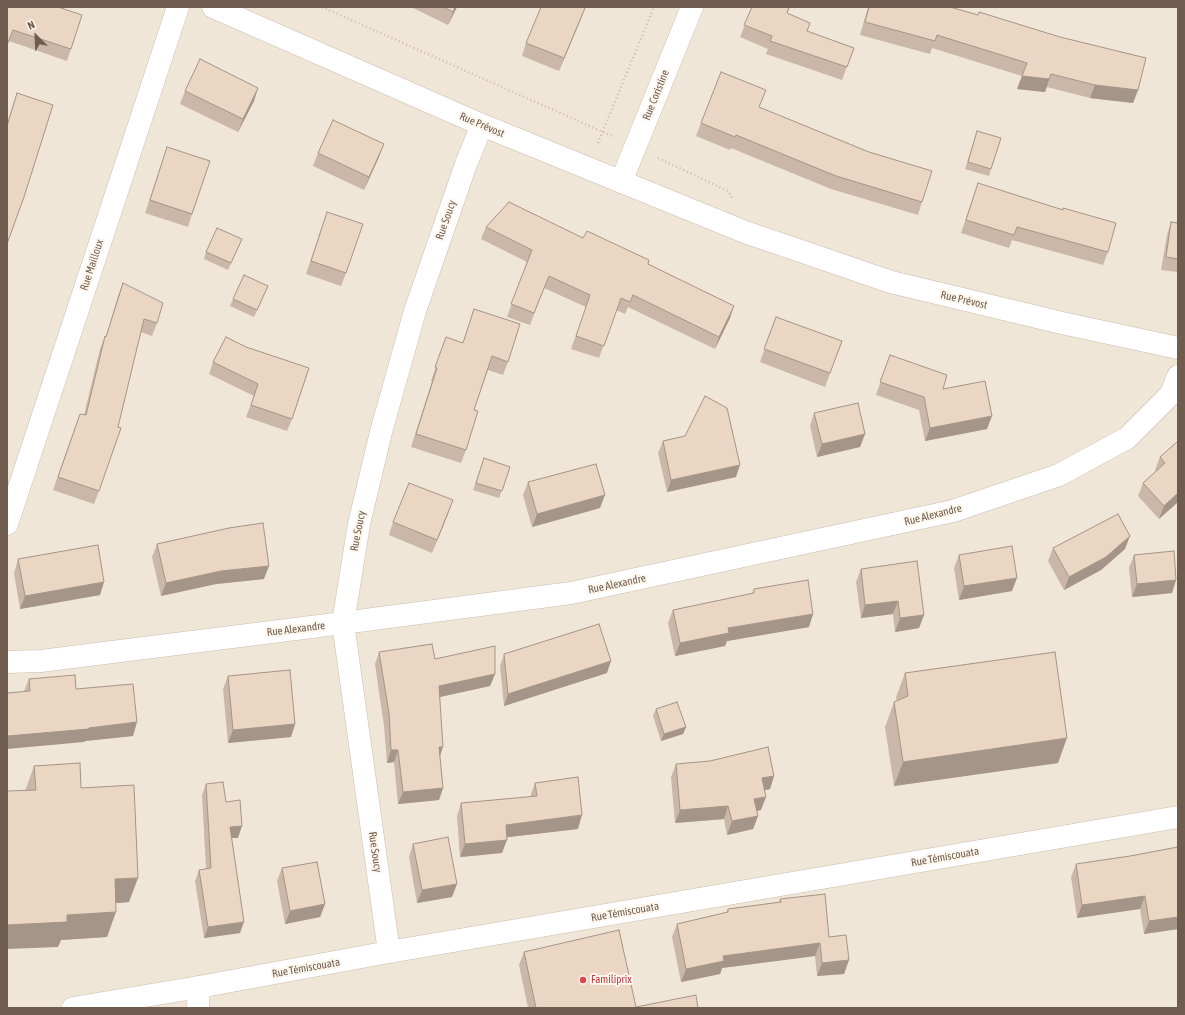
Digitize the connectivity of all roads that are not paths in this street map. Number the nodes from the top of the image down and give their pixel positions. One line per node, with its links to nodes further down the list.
1 (178, 7): 8 (street, Rue Mailloux)
2 (213, 7): 4 (street, Rue Prévost)
3 (692, 7): 5 (street, Rue Coristine)
4 (482, 125): 5 (street, Rue Prévost); 9 (street, Rue Soucy)
5 (621, 182): 6 (street, Rue Prévost)
6 (1178, 348)
7 (1178, 376): 9 (street, Rue Alexandre)
8 (7, 524)
9 (343, 623): 10 (street, Rue Alexandre); 12 (street, Rue Soucy)
10 (7, 662)
11 (1178, 817): 12 (street, Rue Témiscouata)
12 (389, 952): 13 (street, Rue Témiscouata)
13 (198, 998): 14 (street, Rue Témiscouata)
14 (73, 1008)

